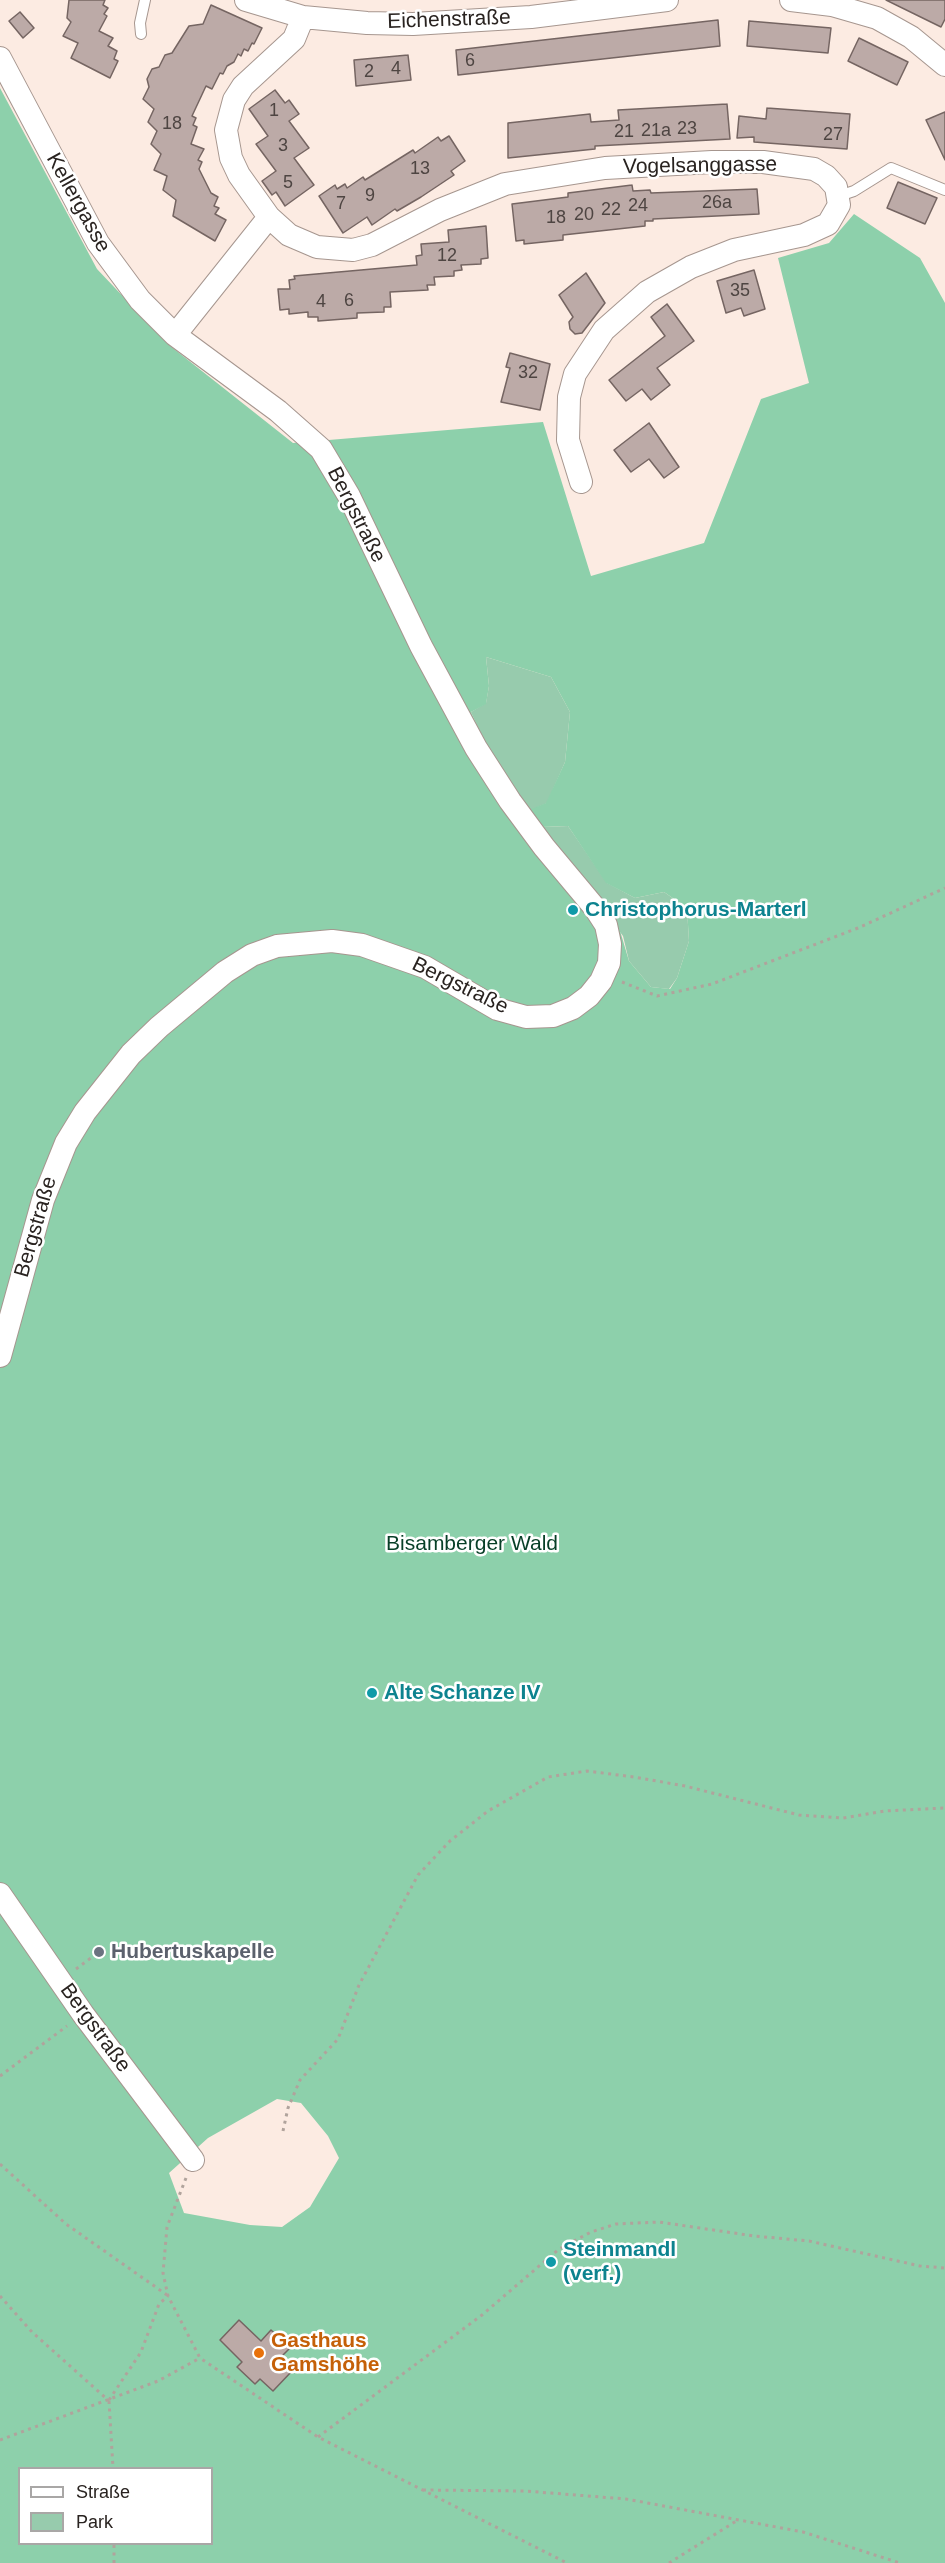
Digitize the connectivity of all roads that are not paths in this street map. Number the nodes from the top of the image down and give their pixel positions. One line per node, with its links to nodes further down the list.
1 (145, 0): 6 (lane)
2 (246, 0): 5 (street)
3 (667, 0): 5 (street, Eichenstraße)
4 (791, 0): 8 (street)
5 (303, 17): 11 (street, Vogelsanggasse)
6 (141, 34)
7 (0, 58): 12 (street, Kellergasse)
8 (945, 65)
9 (945, 190): 10 (lane)
10 (839, 196): 11 (street, Vogelsanggasse); 13 (street)
11 (269, 217): 12 (street)
12 (175, 335): 14 (street, Bergstraße)
13 (581, 482)
14 (0, 1356)
15 (0, 1894): 16 (street, Bergstraße)
16 (194, 2160)

